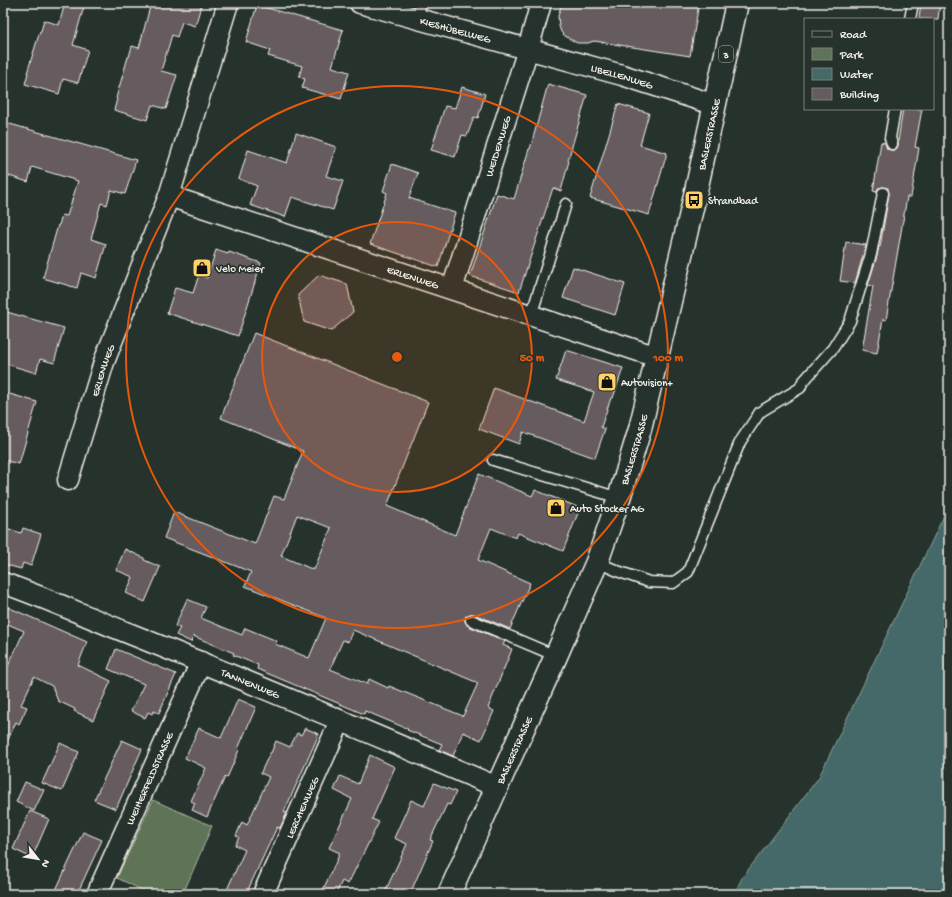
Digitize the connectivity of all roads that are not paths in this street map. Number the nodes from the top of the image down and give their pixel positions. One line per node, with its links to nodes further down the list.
1 (228, 3): 13 (street, ERLENWEG)
2 (360, 3): 6 (street, KIESHÜBELWEG)
3 (541, 3): 8 (street, WEIDENWEG)
4 (737, 3): 9 (main road, BASLERSTRASSE / 3)
5 (913, 3): 7 (lane)
6 (419, 11): 8 (street, KIESHÜBELWEG)
7 (910, 18)
8 (528, 49): 9 (street, LIBELLENWEG); 15 (street, WEIDENWEG)
9 (715, 105): 17 (main road, BASLERSTRASSE / 3)
10 (895, 110): 11 (lane)
11 (892, 144)
12 (883, 193): 21 (lane)
13 (169, 196): 15 (street, ERLENWEG); 19 (street, ERLENWEG)
14 (566, 204): 16 (lane)
15 (452, 289): 16 (street, ERLENWEG)
16 (532, 316): 17 (street, ERLENWEG)
17 (657, 357): 20 (main road, BASLERSTRASSE / 3)
18 (493, 460): 20 (lane)
19 (68, 480)
20 (619, 498): 21 (main road, BASLERSTRASSE / 3)
21 (597, 562): 24 (main road, BASLERSTRASSE / 3)
22 (3, 583): 25 (street, TANNENWEG)
23 (471, 620): 24 (lane)
24 (556, 656): 27 (main road, BASLERSTRASSE / 3)
25 (201, 662): 26 (street, TANNENWEG); 28 (street, WEIHERFELDSTRASSE)
26 (340, 721): 27 (street, TANNENWEG); 29 (street, LERCHENWEG)
27 (497, 787): 30 (main road, BASLERSTRASSE / 3)
28 (97, 894)
29 (263, 894)
30 (449, 894)

